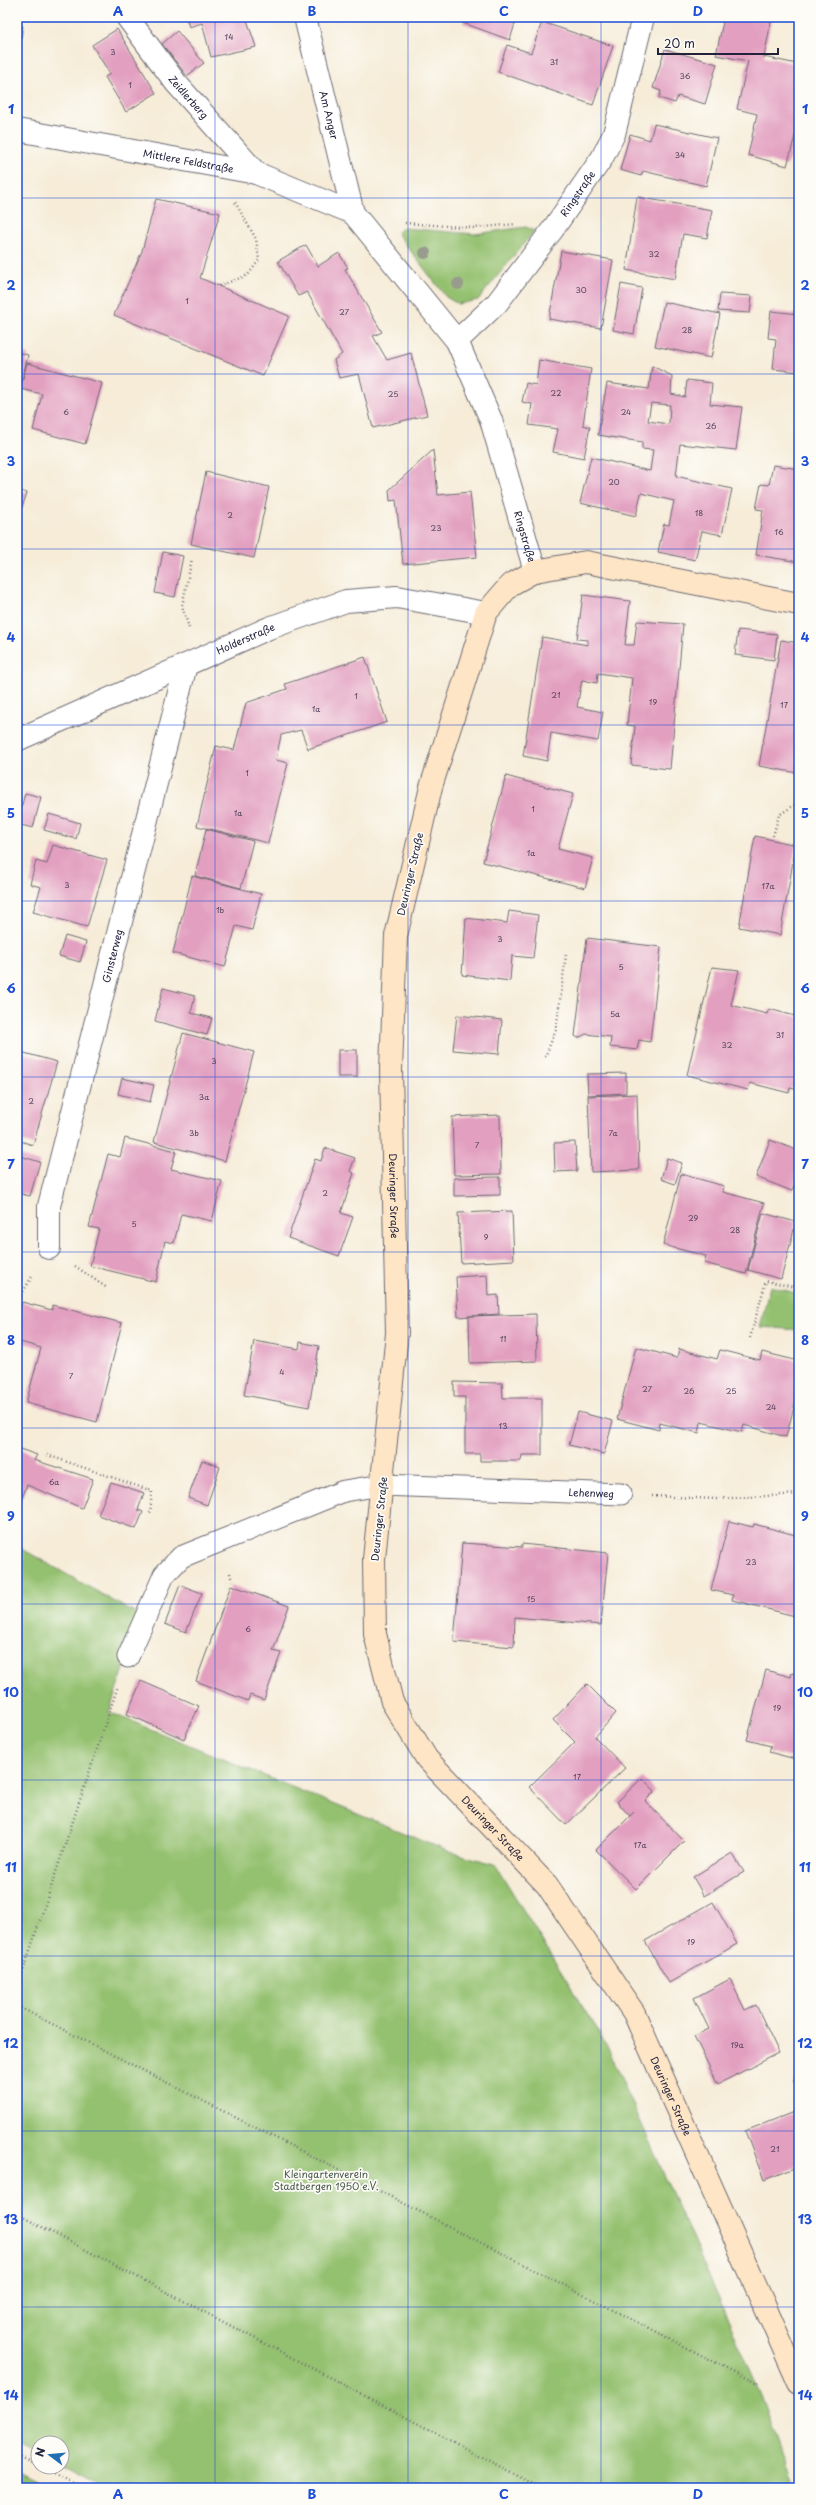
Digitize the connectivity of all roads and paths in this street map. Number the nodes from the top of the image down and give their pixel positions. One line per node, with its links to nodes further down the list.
1 (127, 17): 6 (street, Zeidlerberg)
2 (305, 17): 7 (street, Am Anger)
3 (643, 17): 8 (street, Ringstraße)
4 (17, 130): 5 (street, Mittlere Feldstraße)
5 (230, 168): 6 (street, Mittlere Feldstraße); 9 (path)
6 (256, 173): 7 (street, Mittlere Feldstraße)
7 (353, 213): 8 (path); 10 (street, Ringstraße)
8 (553, 228): 10 (street, Ringstraße)
9 (219, 286)
10 (457, 341): 12 (street, Ringstraße)
11 (192, 559): 15 (path)
12 (535, 571): 13 (street, Ringstraße); 14 (street, Deuringer Straße)
13 (799, 604)
14 (486, 613): 15 (street, Holderstraße); 25 (street, Deuringer Straße)
15 (192, 662): 16 (street, Holderstraße); 21 (street, Ginsterweg)
16 (17, 740)
17 (799, 797): 18 (path)
18 (773, 836)
19 (566, 955): 20 (path)
20 (546, 1057)
21 (49, 1248)
22 (799, 1288): 23 (path)
23 (750, 1338)
24 (47, 1455): 28 (path)
25 (382, 1485): 26 (lane, Lehenweg); 29 (lane, Lehenweg); 33 (street, Deuringer Straße)
26 (621, 1494): 27 (path, Lehenweg)
27 (799, 1494)
28 (150, 1514)
29 (128, 1657): 30 (path)
30 (17, 1989)
31 (17, 2006): 33 (path)
32 (17, 2214): 38 (path)
33 (797, 2378)
34 (17, 2455): 35 (path)
35 (30, 2462)
36 (55, 2475): 37 (path)
37 (81, 2488)
38 (541, 2488)

